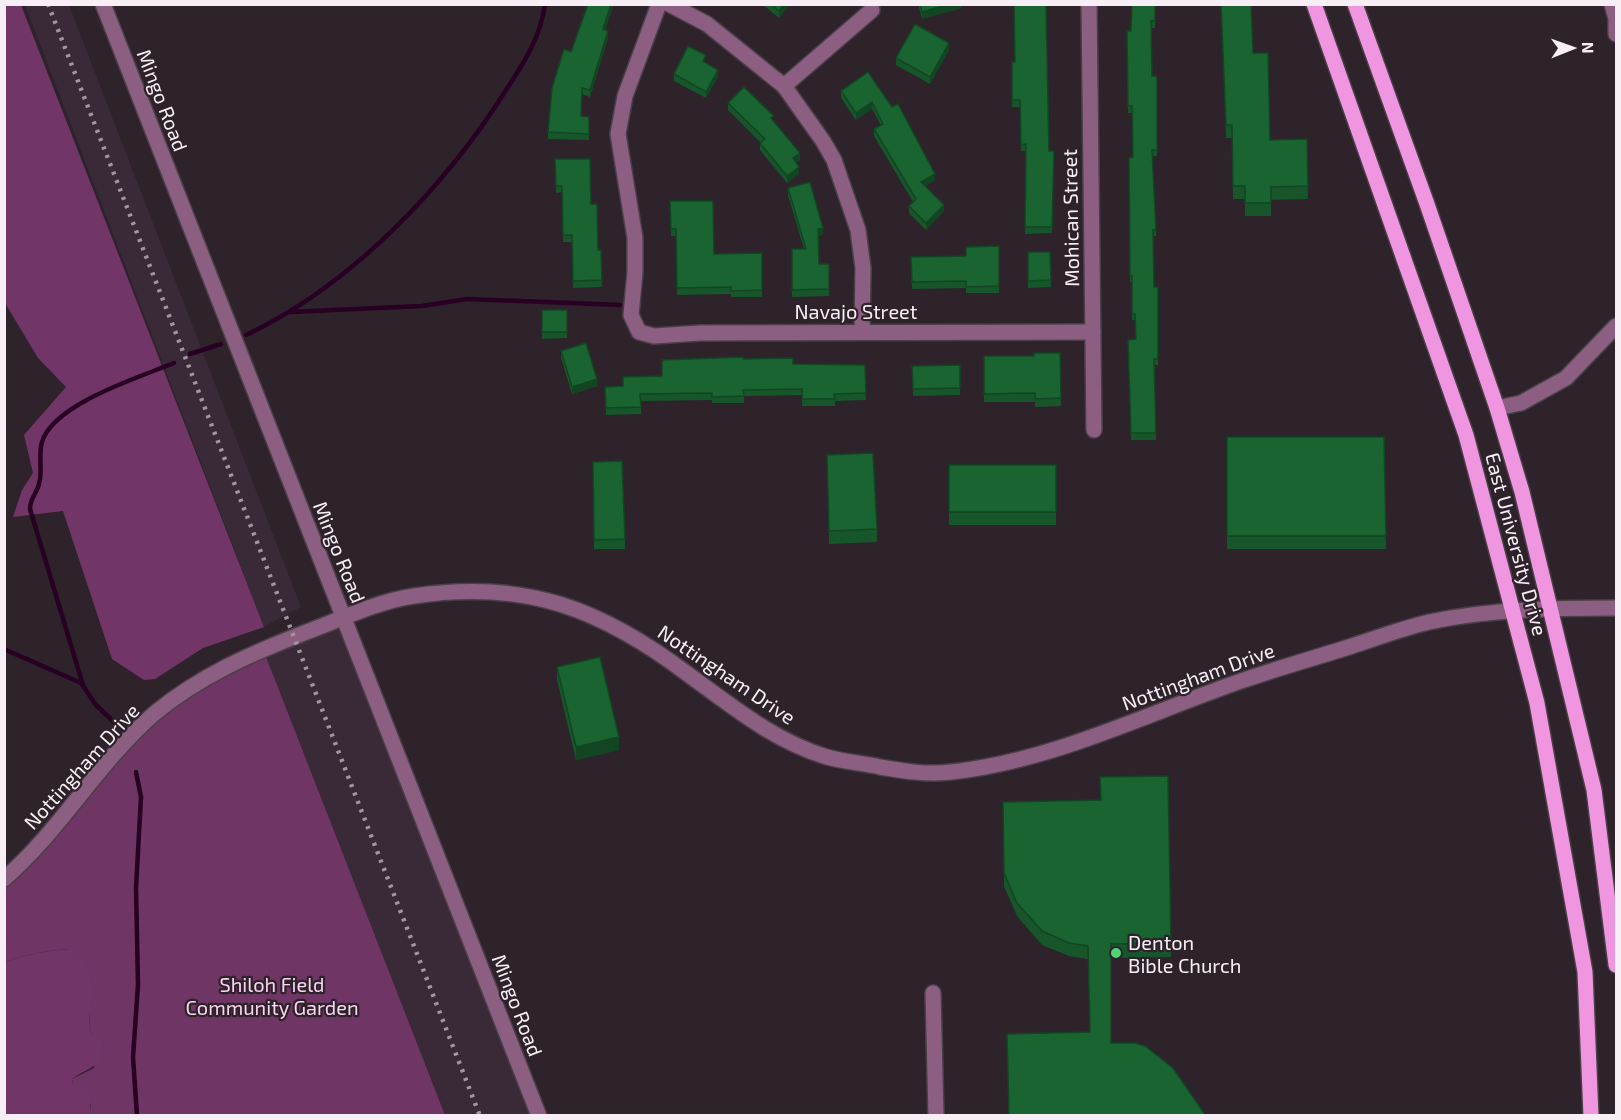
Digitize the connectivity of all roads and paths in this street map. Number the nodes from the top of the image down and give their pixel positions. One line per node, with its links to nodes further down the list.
1 (103, 4): 19 (street, Mingo Road)
2 (659, 4): 12 (street, Navajo Street)
3 (669, 4): 10 (street)
4 (1089, 4): 13 (street, Mohican Street)
5 (1314, 4): 18 (main road, East University Drive)
6 (1355, 4): 14 (main road, East University Drive)
7 (1612, 4): 9 (street)
8 (872, 10): 10 (street)
9 (1617, 34)
10 (784, 86): 12 (street)
11 (1617, 326): 14 (street)
12 (862, 332): 13 (street, Navajo Street)
13 (1093, 332): 15 (street, Mohican Street)
14 (1497, 408): 17 (main road, East University Drive)
15 (1094, 430)
16 (1617, 608): 17 (street, Nottingham Drive)
17 (1552, 610): 18 (street, Nottingham Drive); 21 (main road, East University Drive)
18 (1514, 612): 19 (street, Nottingham Drive); 25 (main road, East University Drive)
19 (343, 618): 20 (street, Nottingham Drive); 23 (street, Mingo Road)
20 (4, 879)
21 (1617, 965)
22 (933, 993): 24 (street)
23 (539, 1116)
24 (936, 1116)
25 (1591, 1116)

